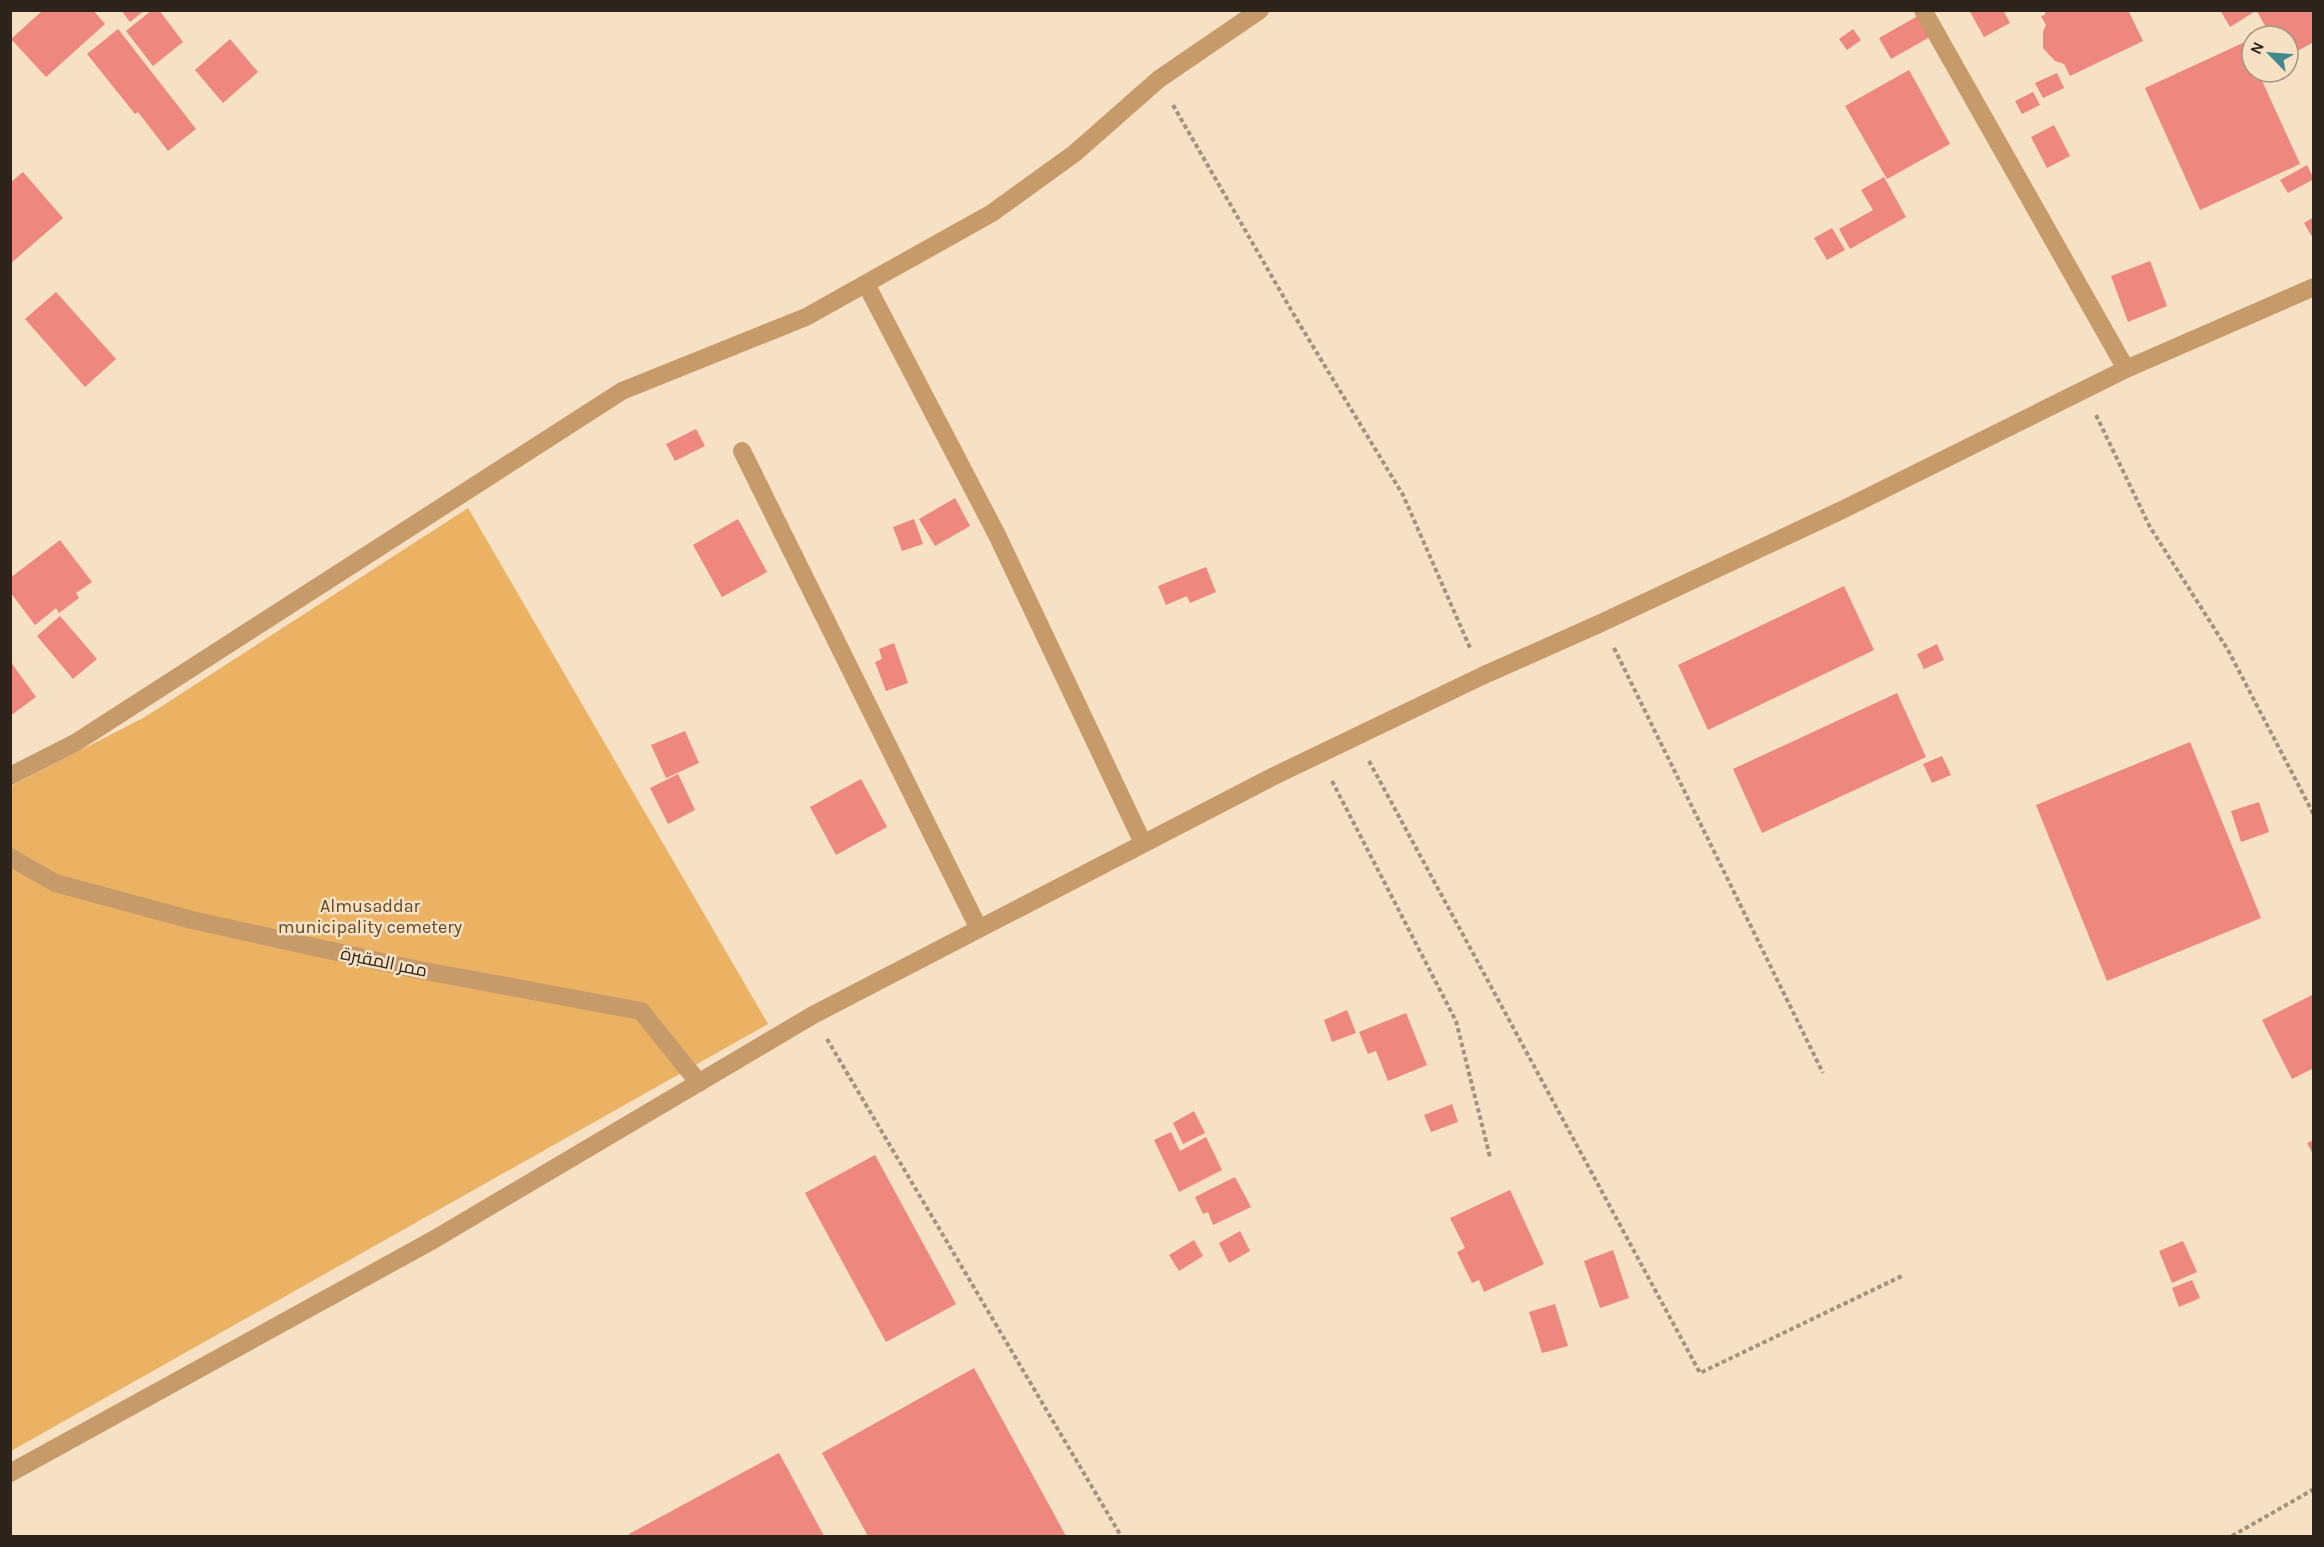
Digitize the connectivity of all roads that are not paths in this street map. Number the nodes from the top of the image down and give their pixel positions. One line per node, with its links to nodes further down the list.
1 (1260, 10): 3 (street)
2 (1923, 10): 5 (street)
3 (866, 284): 7 (street); 8 (street)
4 (2313, 287): 5 (street)
5 (2126, 369): 8 (street)
6 (742, 451): 10 (street)
7 (10, 776)
8 (1143, 843): 10 (street)
9 (10, 857): 11 (street, ممر المقبرة)
10 (979, 929): 11 (street)
11 (699, 1083): 12 (street)
12 (10, 1473)

